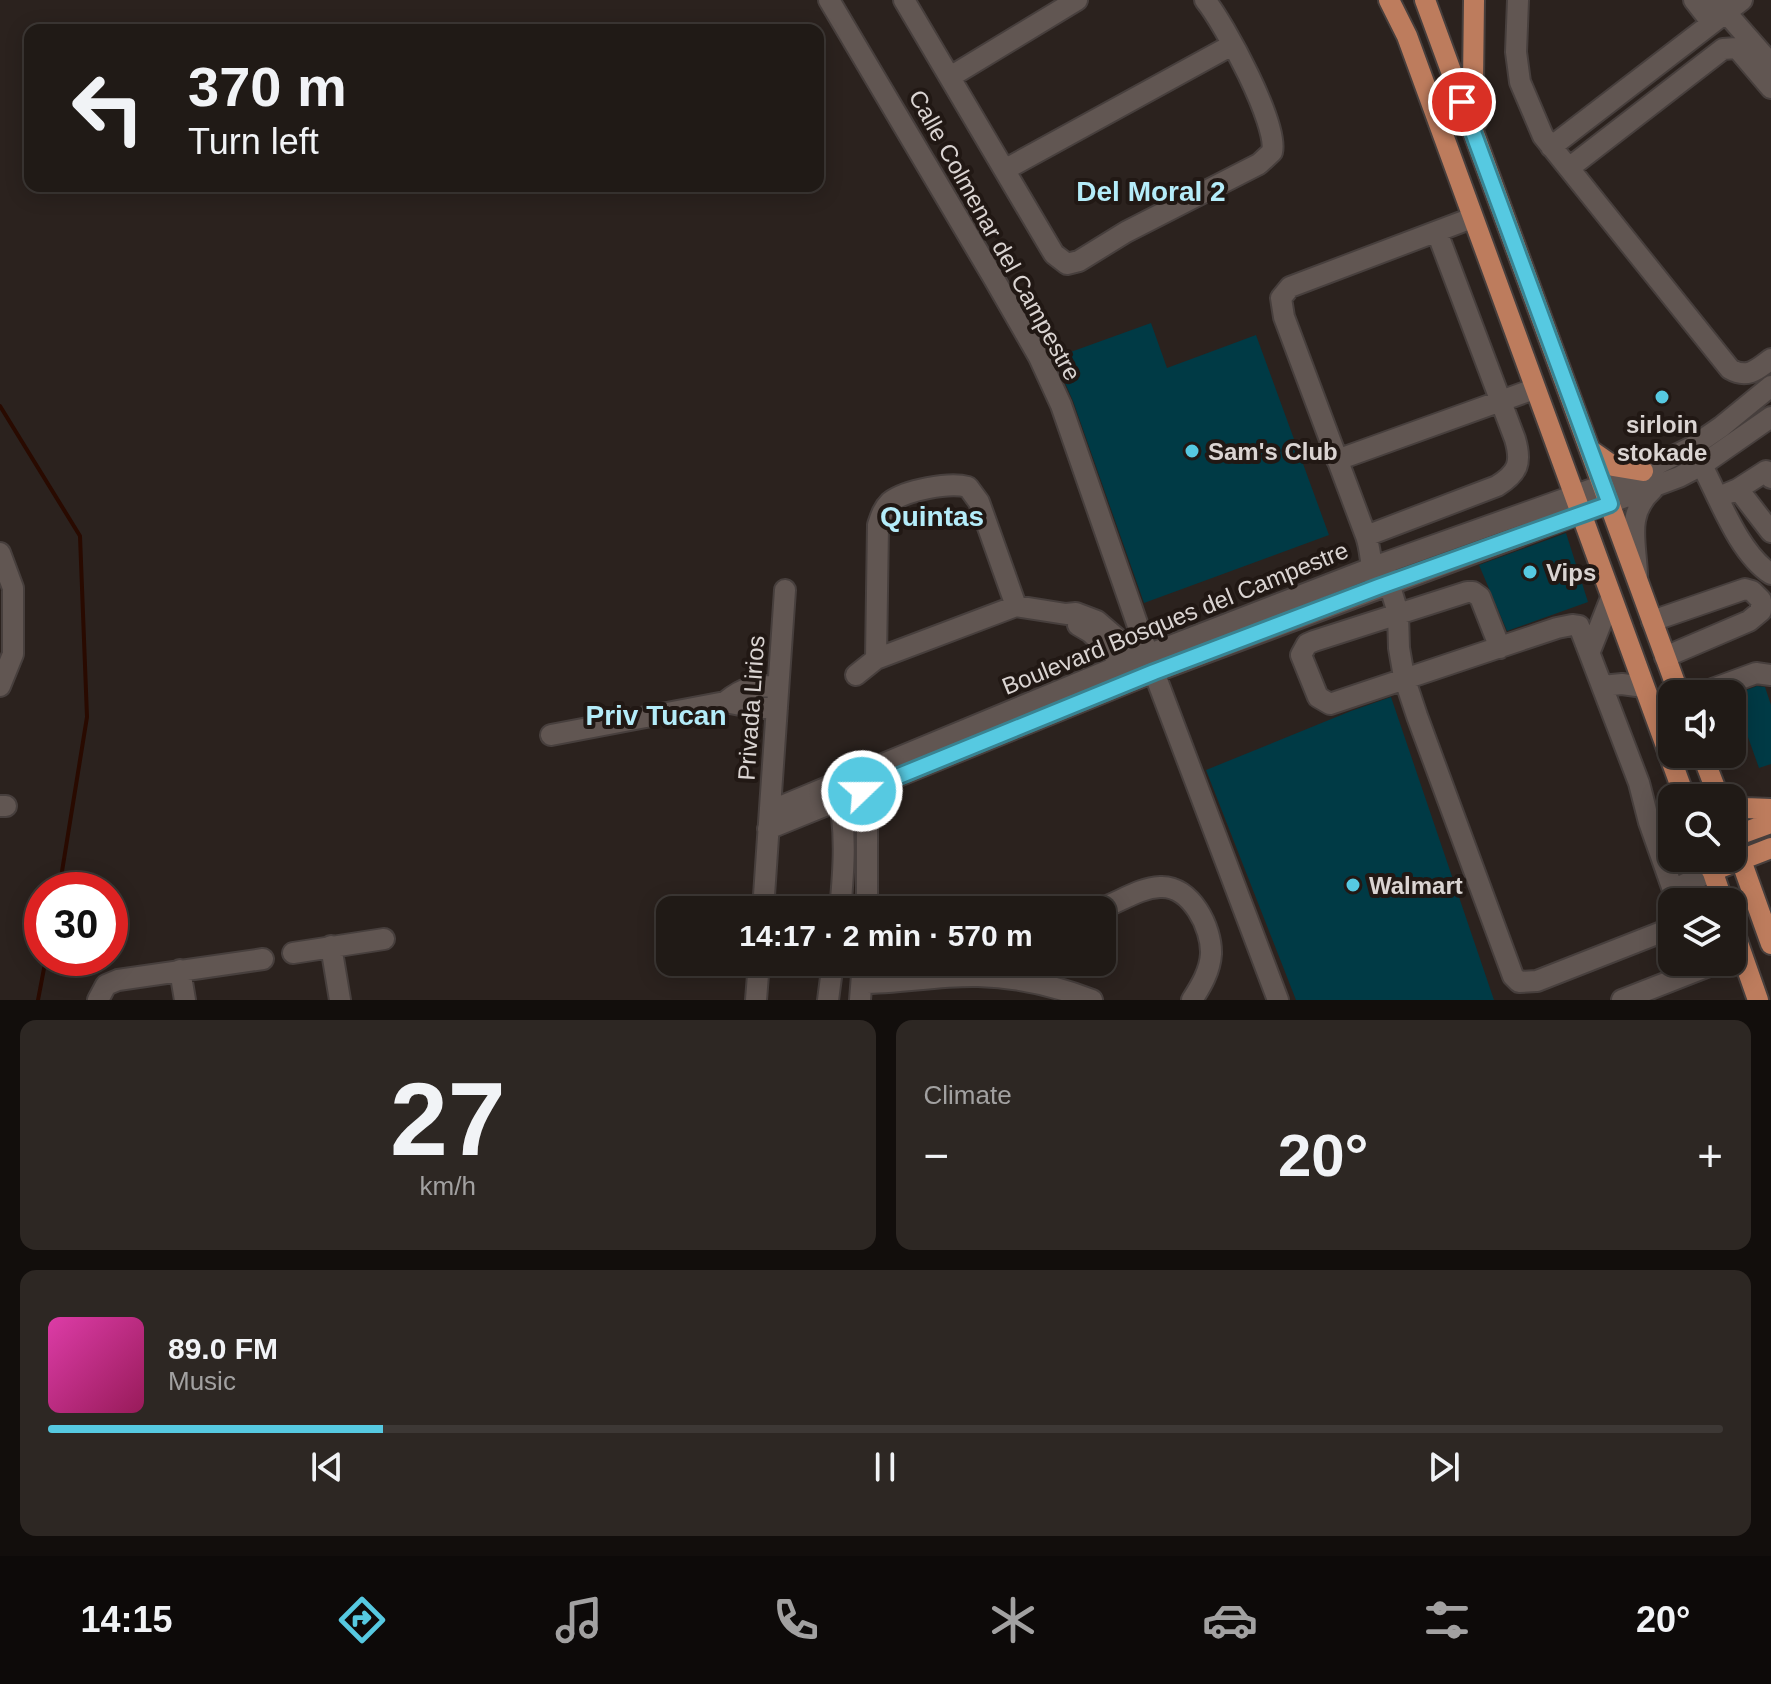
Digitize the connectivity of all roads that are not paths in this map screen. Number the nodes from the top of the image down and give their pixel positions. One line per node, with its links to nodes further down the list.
1 (829, 0): 48 (street, Calle Colmenar del Campestre)
2 (904, 0): 13 (street)
3 (1077, 0): 13 (street)
4 (1205, 0): 11 (street)
5 (1389, 0): 19 (main road)
6 (1425, 0): 16 (main road)
7 (1474, 0): 16 (main road)
8 (1518, 0): 15 (street)
9 (1694, 0): 10 (street)
10 (1723, 9): 12 (street); 15 (street)
11 (1232, 45): 18 (street); 18 (street)
12 (1771, 64)
13 (950, 77): 18 (street)
14 (1771, 88): 17 (street)
15 (1551, 147): 17 (street)
16 (1481, 153): 26 (main road)
17 (1569, 168): 21 (street)
18 (1006, 169)
19 (1472, 218): 20 (street); 23 (main road)
20 (1437, 232): 24 (street); 28 (street)
21 (1771, 359)
22 (1771, 386): 27 (street)
23 (1534, 389): 24 (street); 33 (main road)
24 (1500, 399): 28 (street); 36 (street)
25 (1771, 417): 27 (street)
26 (1590, 450): 30 (main road); 32 (main road)
27 (1697, 456): 30 (street, Boulevard Bosques del Campestre); 31 (street)
28 (1337, 460): 36 (street)
29 (1769, 471): 31 (street)
30 (1650, 478): 32 (street, Boulevard Bosques del Campestre); 38 (street)
31 (1728, 493): 34 (street); 37 (street)
32 (1606, 495): 33 (street, Boulevard Bosques del Campestre); 38 (main road)
33 (1578, 504): 36 (street, Boulevard Bosques del Campestre); 40 (main road)
34 (1771, 532)
35 (0, 553): 54 (street)
36 (1377, 565): 42 (street); 48 (street, Boulevard Bosques del Campestre)
37 (1771, 574)
38 (1637, 579): 43 (main road)
39 (785, 590): 55 (street, Privada Lirios)
40 (1611, 598): 45 (street); 57 (main road)
41 (1016, 606): 47 (street); 47 (street); 48 (street)
42 (1394, 620): 44 (street); 51 (street); 51 (street)
43 (1652, 621): 46 (main road); 46 (street)
44 (1500, 648): 45 (street); 51 (street)
45 (1590, 651): 56 (street)
46 (1665, 657): 52 (main road)
47 (876, 659): 49 (street)
48 (1142, 663): 61 (street, Boulevard Bosques del Campestre); 61 (street, Boulevard Bosques del Campestre); 100 (street, Calle Colmenar del Campestre)
49 (856, 675)
50 (1771, 675): 53 (street)
51 (1404, 677): 79 (street)
52 (1674, 680)
53 (1737, 680)
54 (0, 686)
55 (777, 686): 58 (street); 59 (street, Privada Lirios)
56 (1602, 686): 57 (street); 69 (street)
57 (1644, 687): 62 (main road)
58 (725, 702): 59 (street); 60 (street)
59 (777, 708): 66 (street, Privada Lirios)
60 (551, 735)
61 (861, 782): 63 (street, Boulevard Bosques del Campestre); 77 (street)
62 (1680, 784)
63 (838, 792): 66 (street, Boulevard Bosques del Campestre); 76 (street)
64 (1746, 808): 65 (main road)
65 (1771, 809)
66 (769, 820): 75 (street, Privada Lirios)
67 (1771, 823): 68 (main road)
68 (1746, 831)
69 (1658, 833)
70 (1771, 848): 71 (main road)
71 (1746, 858)
72 (1702, 872): 74 (street)
73 (1746, 872): 80 (main road)
74 (1685, 888)
75 (764, 896)
76 (841, 896)
77 (867, 896)
78 (1116, 902): 99 (street)
79 (1658, 933)
80 (1770, 933)
81 (384, 939): 82 (street)
82 (331, 946): 83 (street); 95 (street)
83 (293, 953)
84 (263, 959): 85 (street)
85 (180, 970): 93 (street); 94 (street)
86 (1746, 974): 102 (main road)
87 (758, 976): 96 (street)
88 (831, 976): 97 (street)
89 (978, 976): 92 (street)
90 (1031, 976): 98 (street)
91 (1683, 976): 101 (street)
92 (861, 992)
93 (98, 1000)
94 (185, 1000)
95 (340, 1000)
96 (756, 1000)
97 (828, 1000)
98 (1092, 1000)
99 (1192, 1000)
100 (1278, 1000)
101 (1622, 1000)
102 (1758, 1000)

